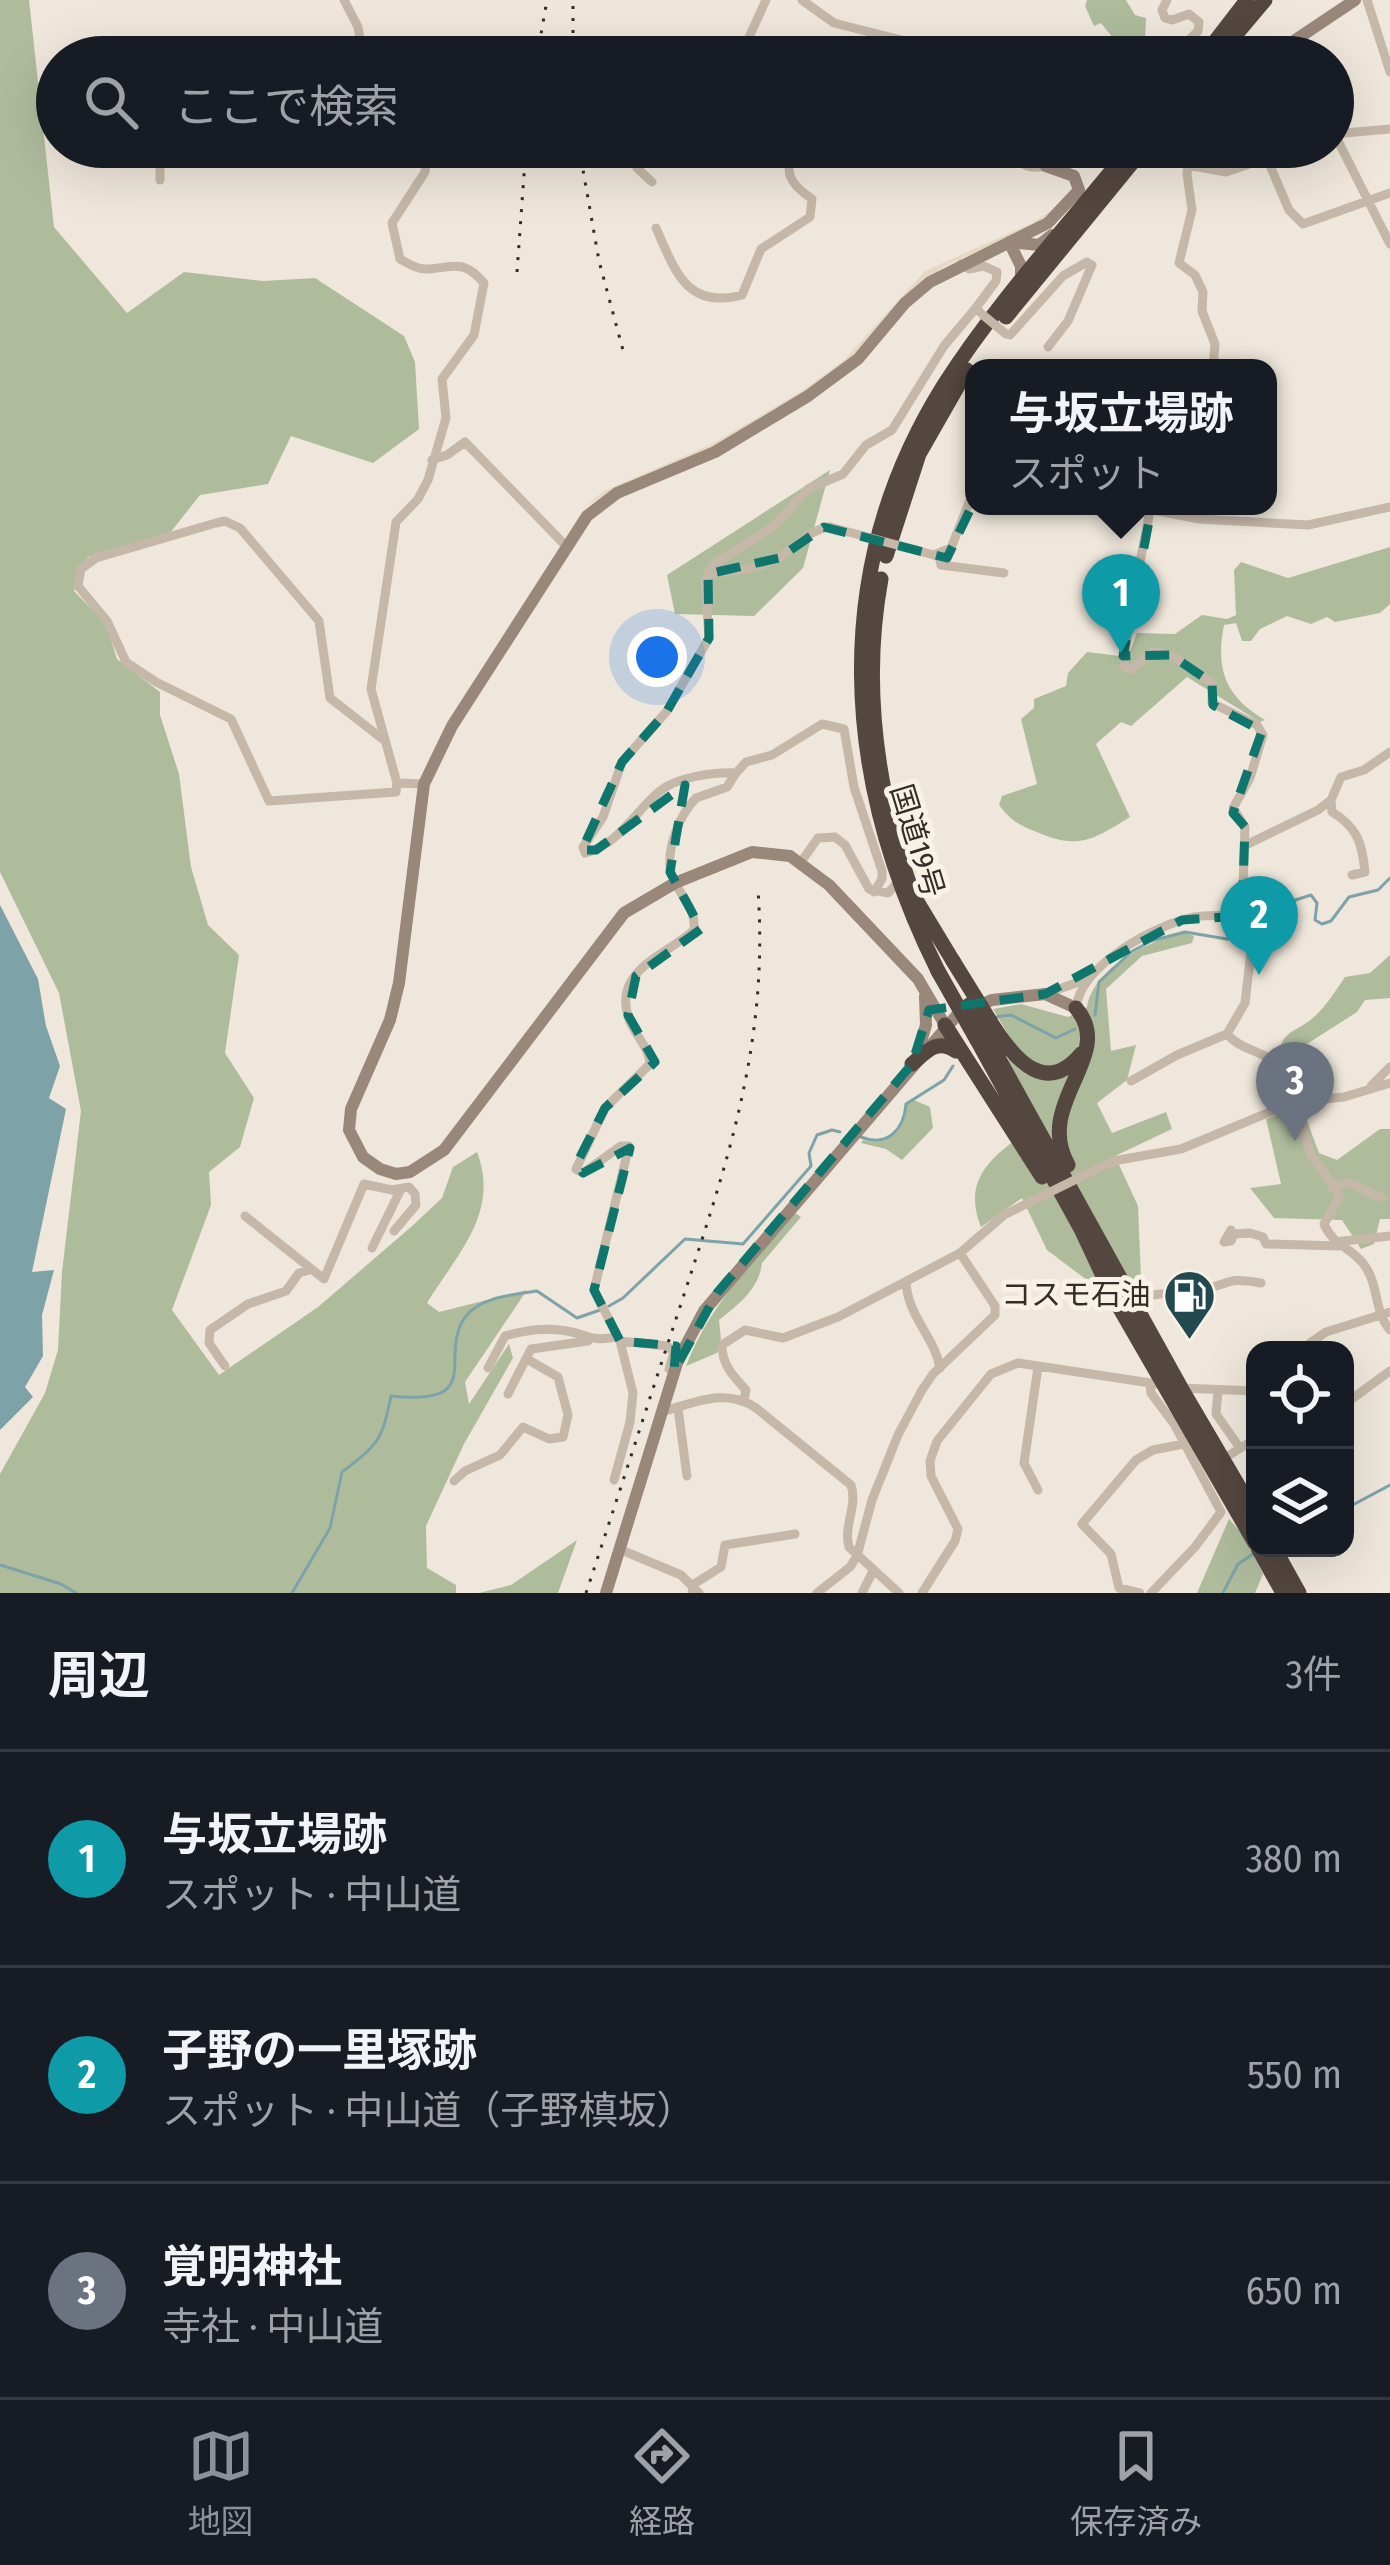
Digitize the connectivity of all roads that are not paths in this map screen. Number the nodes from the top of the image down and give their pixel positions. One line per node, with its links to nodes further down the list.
1 (344, 0): 9 (street)
2 (766, 0): 10 (street)
3 (802, 0): 11 (street)
4 (1167, 0): 12 (street)
5 (1247, 0): 13 (highway)
6 (1265, 0): 14 (highway)
7 (1355, 0): 15 (street)
8 (1366, 0): 16 (street)
9 (360, 36)
10 (750, 36)
11 (876, 36)
12 (1193, 36)
13 (1220, 36)
14 (1235, 36)
15 (1311, 36)
16 (1390, 72)
17 (1390, 129): 18 (street)
18 (1354, 132)
19 (160, 168): 31 (street)
20 (426, 168): 46 (street)
21 (637, 168): 32 (street)
22 (788, 168): 36 (street)
23 (1052, 168): 37 (street)
24 (1114, 168): 35 (highway, 国道19号)
25 (1134, 168): 43 (highway, 国道19号)
26 (1187, 168): 44 (street)
27 (1204, 168): 28 (street)
28 (1239, 168)
29 (1271, 168): 34 (street)
30 (1351, 168): 34 (street)
31 (160, 179)
32 (652, 182)
33 (1390, 193): 34 (street)
34 (1367, 199): 38 (street)
35 (1067, 226): 37 (street); 40 (highway, 国道19号)
36 (656, 228)
37 (1009, 242): 39 (street); 40 (street)
38 (1390, 244)
39 (961, 264): 41 (street); 51 (street)
40 (1020, 282): 65 (highway, 国道19号)
41 (979, 312): 42 (street, bridge); 54 (street)
42 (1048, 347)
43 (976, 359)
44 (1214, 359)
45 (965, 373): 68 (highway, 国道19号)
46 (432, 460): 51 (street); 55 (street)
47 (1390, 507): 50 (street)
48 (965, 513): 52 (street)
49 (1150, 515): 61 (street)
50 (1182, 515)
51 (566, 546): 59 (street)
52 (936, 555): 53 (street); 54 (street, bridge)
53 (1004, 573)
54 (708, 574): 57 (street)
55 (385, 741): 58 (street); 58 (street)
56 (1390, 752): 60 (street)
57 (736, 773): 64 (street); 66 (street)
58 (398, 783): 59 (street)
59 (424, 784): 85 (street)
60 (1330, 800): 61 (street); 63 (street)
61 (1246, 845): 67 (street)
62 (801, 862): 64 (street); 66 (street); 70 (street)
63 (1352, 875)
64 (675, 883): 85 (street); 102 (street)
65 (898, 883): 66 (street); 68 (highway, 国道19号)
66 (874, 892)
67 (1242, 916): 69 (street); 75 (street)
68 (946, 966): 76 (highway, 国道19号, bridge)
69 (1084, 980): 71 (street); 73 (street)
70 (921, 984): 72 (street); 74 (street); 79 (street)
71 (1045, 994): 72 (street); 73 (street)
72 (998, 1000): 74 (street)
73 (1076, 1008): 77 (highway)
74 (945, 1025): 78 (highway); 79 (street)
75 (1227, 1034): 81 (street); 84 (street)
76 (986, 1035): 77 (highway); 95 (highway, 国道19号); 99 (highway, 国道19号)
77 (1086, 1046): 95 (highway)
78 (963, 1057): 79 (highway); 99 (highway)
79 (912, 1064): 110 (street)
80 (1390, 1067): 83 (street)
81 (1131, 1081)
82 (1390, 1083): 83 (street)
83 (1371, 1086): 84 (street)
84 (1294, 1102): 86 (street); 94 (street, bridge)
85 (407, 1182): 90 (street); 93 (street); 96 (street)
86 (1333, 1188): 87 (street); 92 (street)
87 (1381, 1197)
88 (245, 1216): 96 (street)
89 (1232, 1230): 92 (street)
90 (394, 1231)
91 (1390, 1236): 92 (street)
92 (1336, 1244): 101 (street)
93 (372, 1248)
94 (960, 1253): 97 (street); 107 (street)
95 (1115, 1265): 100 (highway, 国道19号)
96 (309, 1270): 106 (street)
97 (906, 1281): 107 (street); 117 (street)
98 (1261, 1283): 100 (street)
99 (1111, 1293): 112 (highway, 国道19号)
100 (1135, 1298): 112 (highway, 国道19号)
101 (1387, 1322): 104 (street)
102 (618, 1339): 103 (street); 110 (street); 123 (street)
103 (589, 1341): 105 (street); 109 (street)
104 (1313, 1341)
105 (527, 1360): 115 (street); 124 (street)
106 (225, 1366)
107 (940, 1367): 129 (street)
108 (1038, 1367): 112 (street); 125 (street); 138 (street)
109 (488, 1368)
110 (674, 1371): 119 (street)
111 (1390, 1371): 116 (street)
112 (1166, 1385): 113 (street); 120 (street); 126 (highway, 国道19号)
113 (1218, 1391): 114 (street); 121 (street)
114 (1246, 1391)
115 (508, 1394)
116 (1354, 1397)
117 (744, 1400): 118 (street); 129 (street)
118 (678, 1408): 119 (street); 122 (street)
119 (661, 1413): 128 (street)
120 (1184, 1444): 139 (street); 140 (street)
121 (1246, 1444)
122 (687, 1476)
123 (614, 1480)
124 (454, 1481)
125 (1038, 1490)
126 (1246, 1506)
127 (795, 1534): 133 (street)
128 (619, 1550): 133 (street); 134 (street)
129 (857, 1556): 132 (street); 135 (street)
130 (1273, 1557): 141 (highway, 国道19号)
131 (1274, 1557): 142 (highway, 国道19号)
132 (873, 1570): 136 (street); 137 (street)
133 (695, 1590)
134 (606, 1593)
135 (817, 1593)
136 (862, 1593)
137 (899, 1593)
138 (922, 1593)
139 (1140, 1593)
140 (1151, 1593)
141 (1283, 1593)
142 (1299, 1593)

